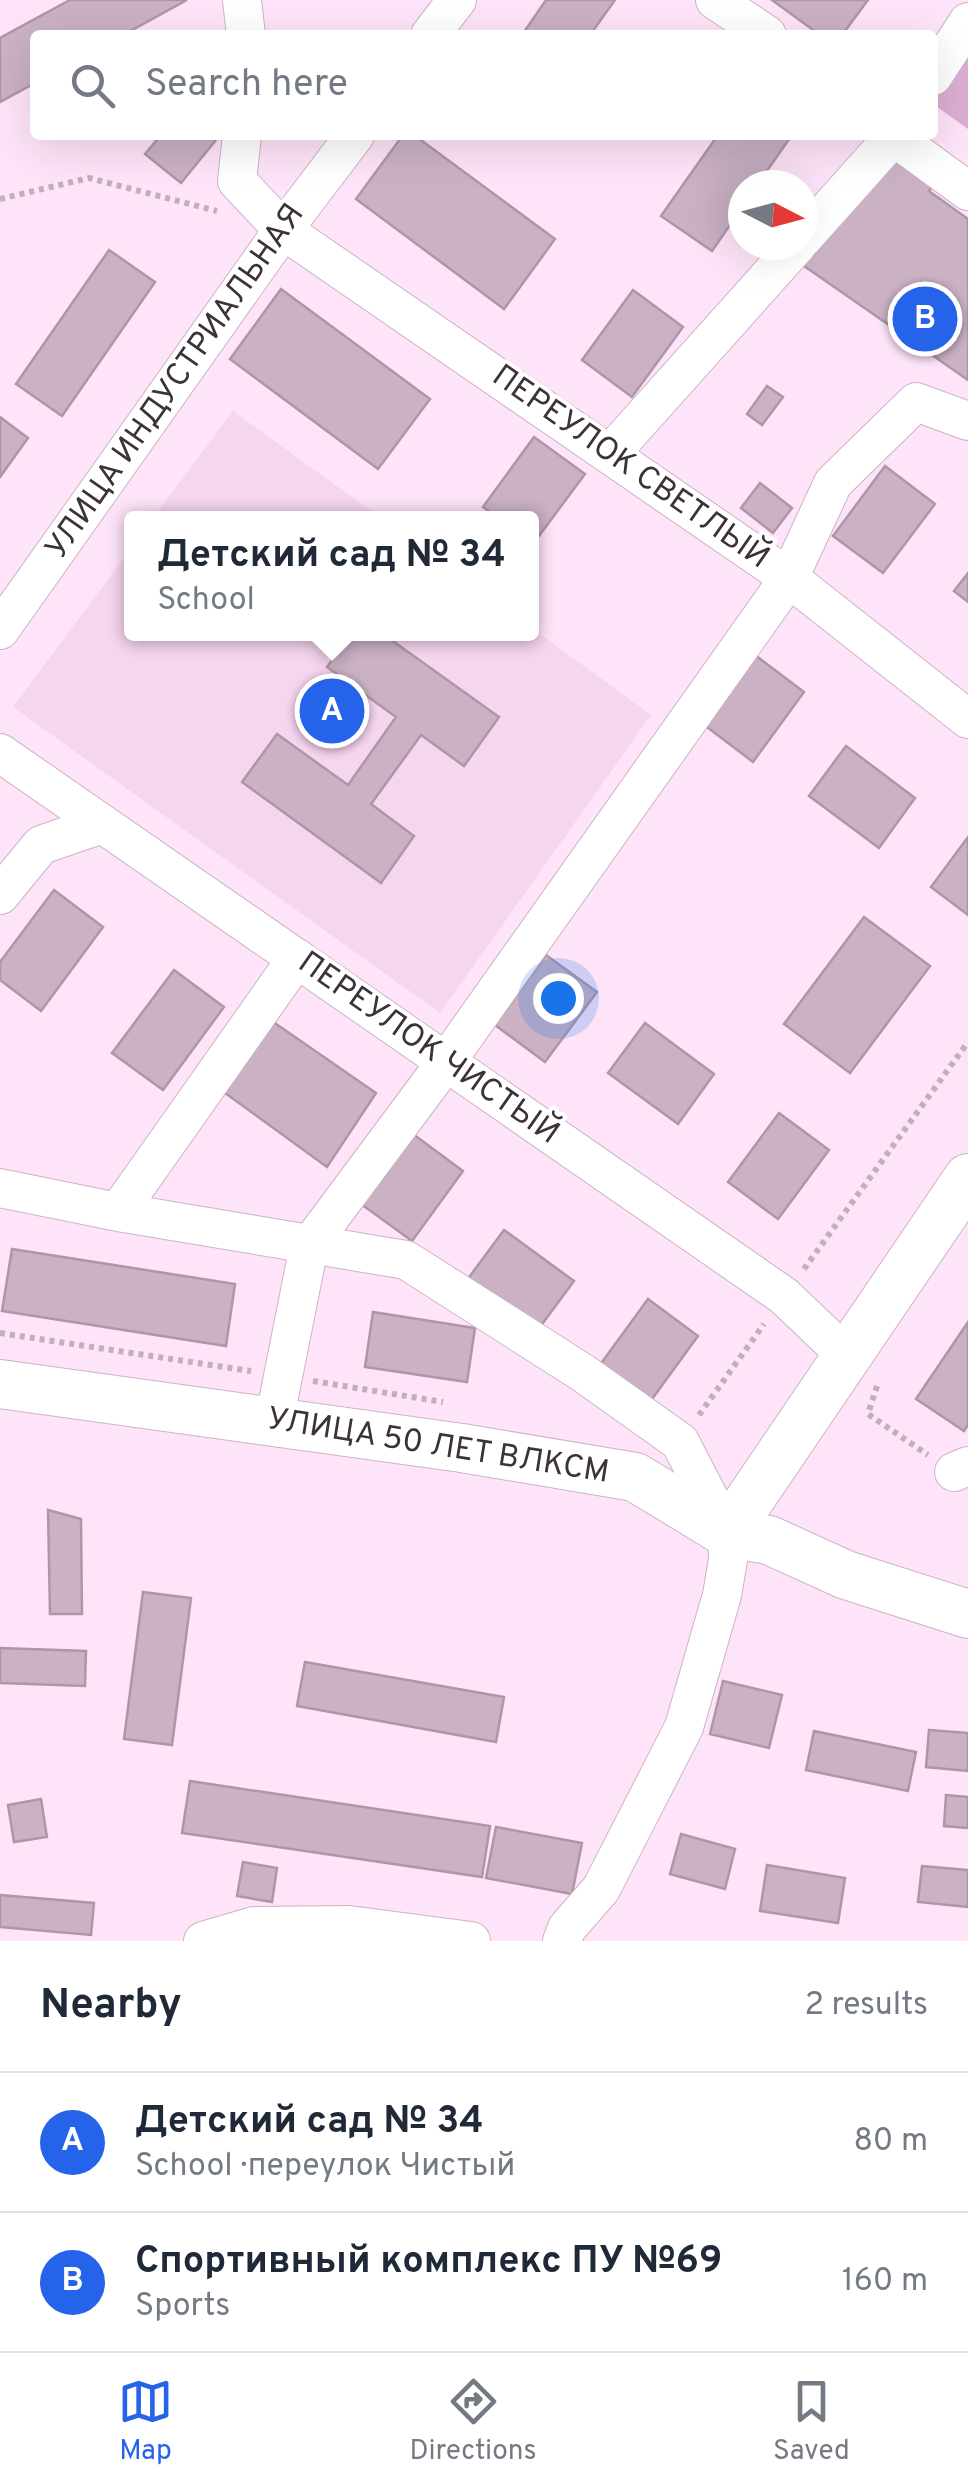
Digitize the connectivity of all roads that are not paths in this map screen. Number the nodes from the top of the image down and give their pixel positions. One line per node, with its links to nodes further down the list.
1 (242, 0): 5 (street)
2 (457, 0): 6 (street)
3 (715, 0): 7 (street)
4 (968, 22): 8 (street)
5 (245, 30)
6 (434, 30)
7 (760, 30)
8 (938, 68)
9 (242, 140): 15 (street, ПЕРЕУЛОК СВЕТЛЫЙ)
10 (351, 140): 15 (street, УЛИЦА ИНДУСТРИАЛЬНАЯ)
11 (890, 140): 14 (street)
12 (899, 140): 13 (street)
13 (968, 191)
14 (818, 221)
15 (283, 230): 18 (street, ПЕРЕУЛОК СВЕТЛЫЙ); 20 (street, УЛИЦА ИНДУСТРИАЛЬНАЯ)
16 (784, 260): 18 (street)
17 (968, 421): 19 (street)
18 (610, 454): 19 (street, ПЕРЕУЛОК СВЕТЛЫЙ)
19 (789, 578): 21 (street, ПЕРЕУЛОК СВЕТЛЫЙ); 26 (street)
20 (0, 630)
21 (968, 719)
22 (0, 753): 23 (street, ПЕРЕУЛОК ЧИСТЫЙ)
23 (102, 824): 24 (street); 25 (street, ПЕРЕУЛОК ЧИСТЫЙ)
24 (0, 895)
25 (297, 958): 26 (street, ПЕРЕУЛОК ЧИСТЫЙ); 29 (street)
26 (446, 1062): 30 (street); 31 (street, ПЕРЕУЛОК ЧИСТЫЙ)
27 (968, 1178): 31 (main road)
28 (0, 1188): 29 (street)
29 (118, 1212): 30 (street)
30 (309, 1246): 33 (street); 34 (street)
31 (862, 1370): 34 (main road)
32 (0, 1384): 33 (main road, УЛИЦА 50 ЛЕТ ВЛКСМ)
33 (274, 1422): 34 (main road, УЛИЦА 50 ЛЕТ ВЛКСМ)
34 (726, 1533): 35 (main road, УЛИЦА 50 ЛЕТ ВЛКСМ); 38 (street)
35 (968, 1614)
36 (203, 1941): 37 (street)
37 (471, 1941)
38 (562, 1941)

